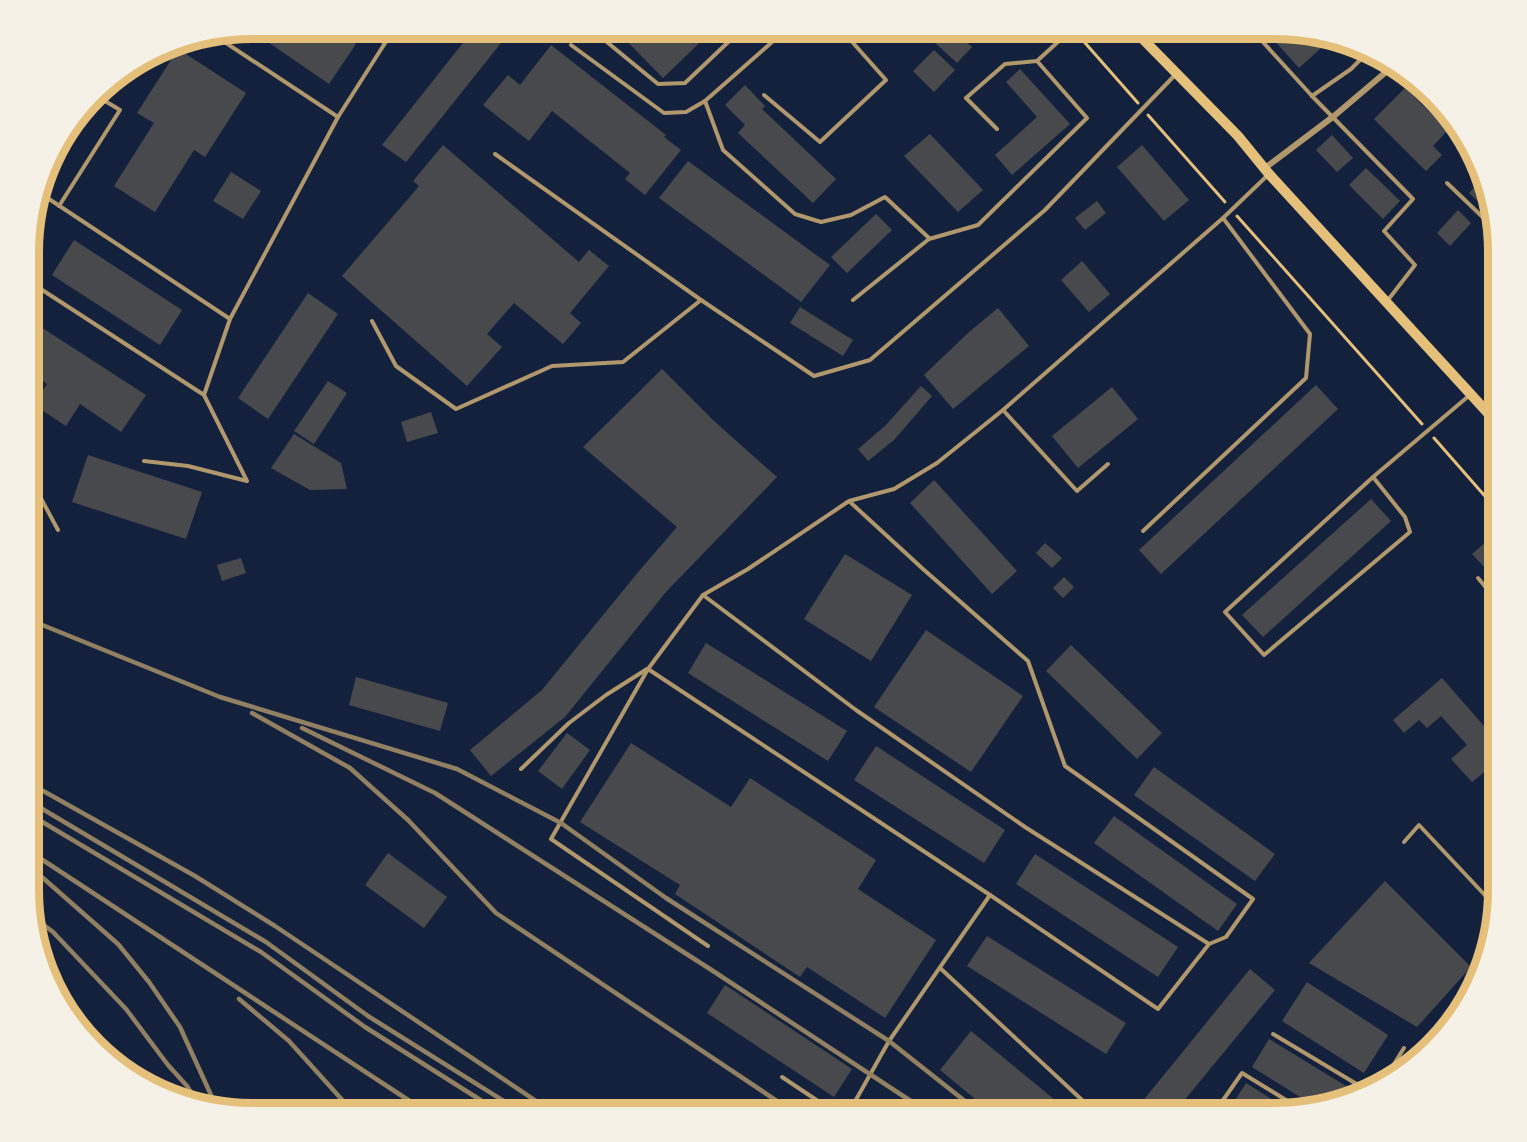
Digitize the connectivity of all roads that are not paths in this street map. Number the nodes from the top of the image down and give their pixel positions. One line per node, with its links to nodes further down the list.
1 (379, 39): 11 (lane)
2 (387, 39): 11 (lane)
3 (603, 39): 4 (lane)
4 (732, 39)
5 (776, 39): 20 (lane)
6 (850, 39): 17 (lane)
7 (1061, 39): 14 (lane)
8 (1143, 39): 16 (main road)
9 (1260, 39): 18 (lane)
10 (223, 41): 22 (lane)
11 (385, 43): 22 (lane)
12 (571, 45): 20 (lane)
13 (1362, 58): 18 (lane)
14 (1037, 61): 23 (lane); 31 (lane)
15 (1387, 71): 21 (street)
16 (1177, 73): 25 (main road); 33 (lane)
17 (764, 95)
18 (1312, 96): 21 (lane)
19 (103, 100): 28 (lane)
20 (705, 101): 31 (lane)
21 (1334, 116): 25 (street); 35 (lane)
22 (338, 117): 36 (lane)
23 (997, 129)
24 (495, 154): 33 (lane)
25 (1267, 171): 29 (lane); 35 (main road)
26 (1447, 183): 30 (lane)
27 (46, 198): 28 (lane)
28 (59, 206): 36 (lane)
29 (1223, 218): 42 (lane); 50 (lane)
30 (1485, 220)
31 (929, 238): 34 (lane)
32 (39, 288): 39 (lane)
33 (701, 300): 37 (lane)
34 (853, 300)
35 (1387, 302): 38 (main road)
36 (230, 320): 39 (lane)
37 (372, 321)
38 (1471, 394): 41 (main road); 46 (lane)
39 (204, 395): 44 (lane)
40 (1488, 405): 41 (lane)
41 (1482, 406): 43 (main road)
42 (1003, 410): 45 (lane); 48 (lane)
43 (1488, 413)
44 (144, 461)
45 (1108, 464)
46 (1373, 477): 46 (lane)
47 (39, 495): 49 (lane)
48 (849, 501): 53 (lane); 59 (lane)
49 (58, 530)
50 (1143, 531)
51 (1478, 578): 52 (lane)
52 (1488, 590)
53 (703, 595): 54 (lane); 59 (lane)
54 (648, 669): 55 (lane); 57 (lane); 60 (lane)
55 (521, 769)
56 (1404, 842): 58 (lane)
57 (990, 895): 59 (lane); 61 (lane)
58 (1488, 898)
59 (1209, 944)
60 (708, 946)
61 (940, 968): 68 (lane); 69 (lane)
62 (1273, 1034): 66 (lane)
63 (1404, 1048): 64 (lane)
64 (1392, 1068)
65 (782, 1077): 67 (lane)
66 (1360, 1086)
67 (821, 1103)
68 (854, 1103)
69 (1085, 1103)
70 (1221, 1103): 71 (lane)
71 (1291, 1103)

